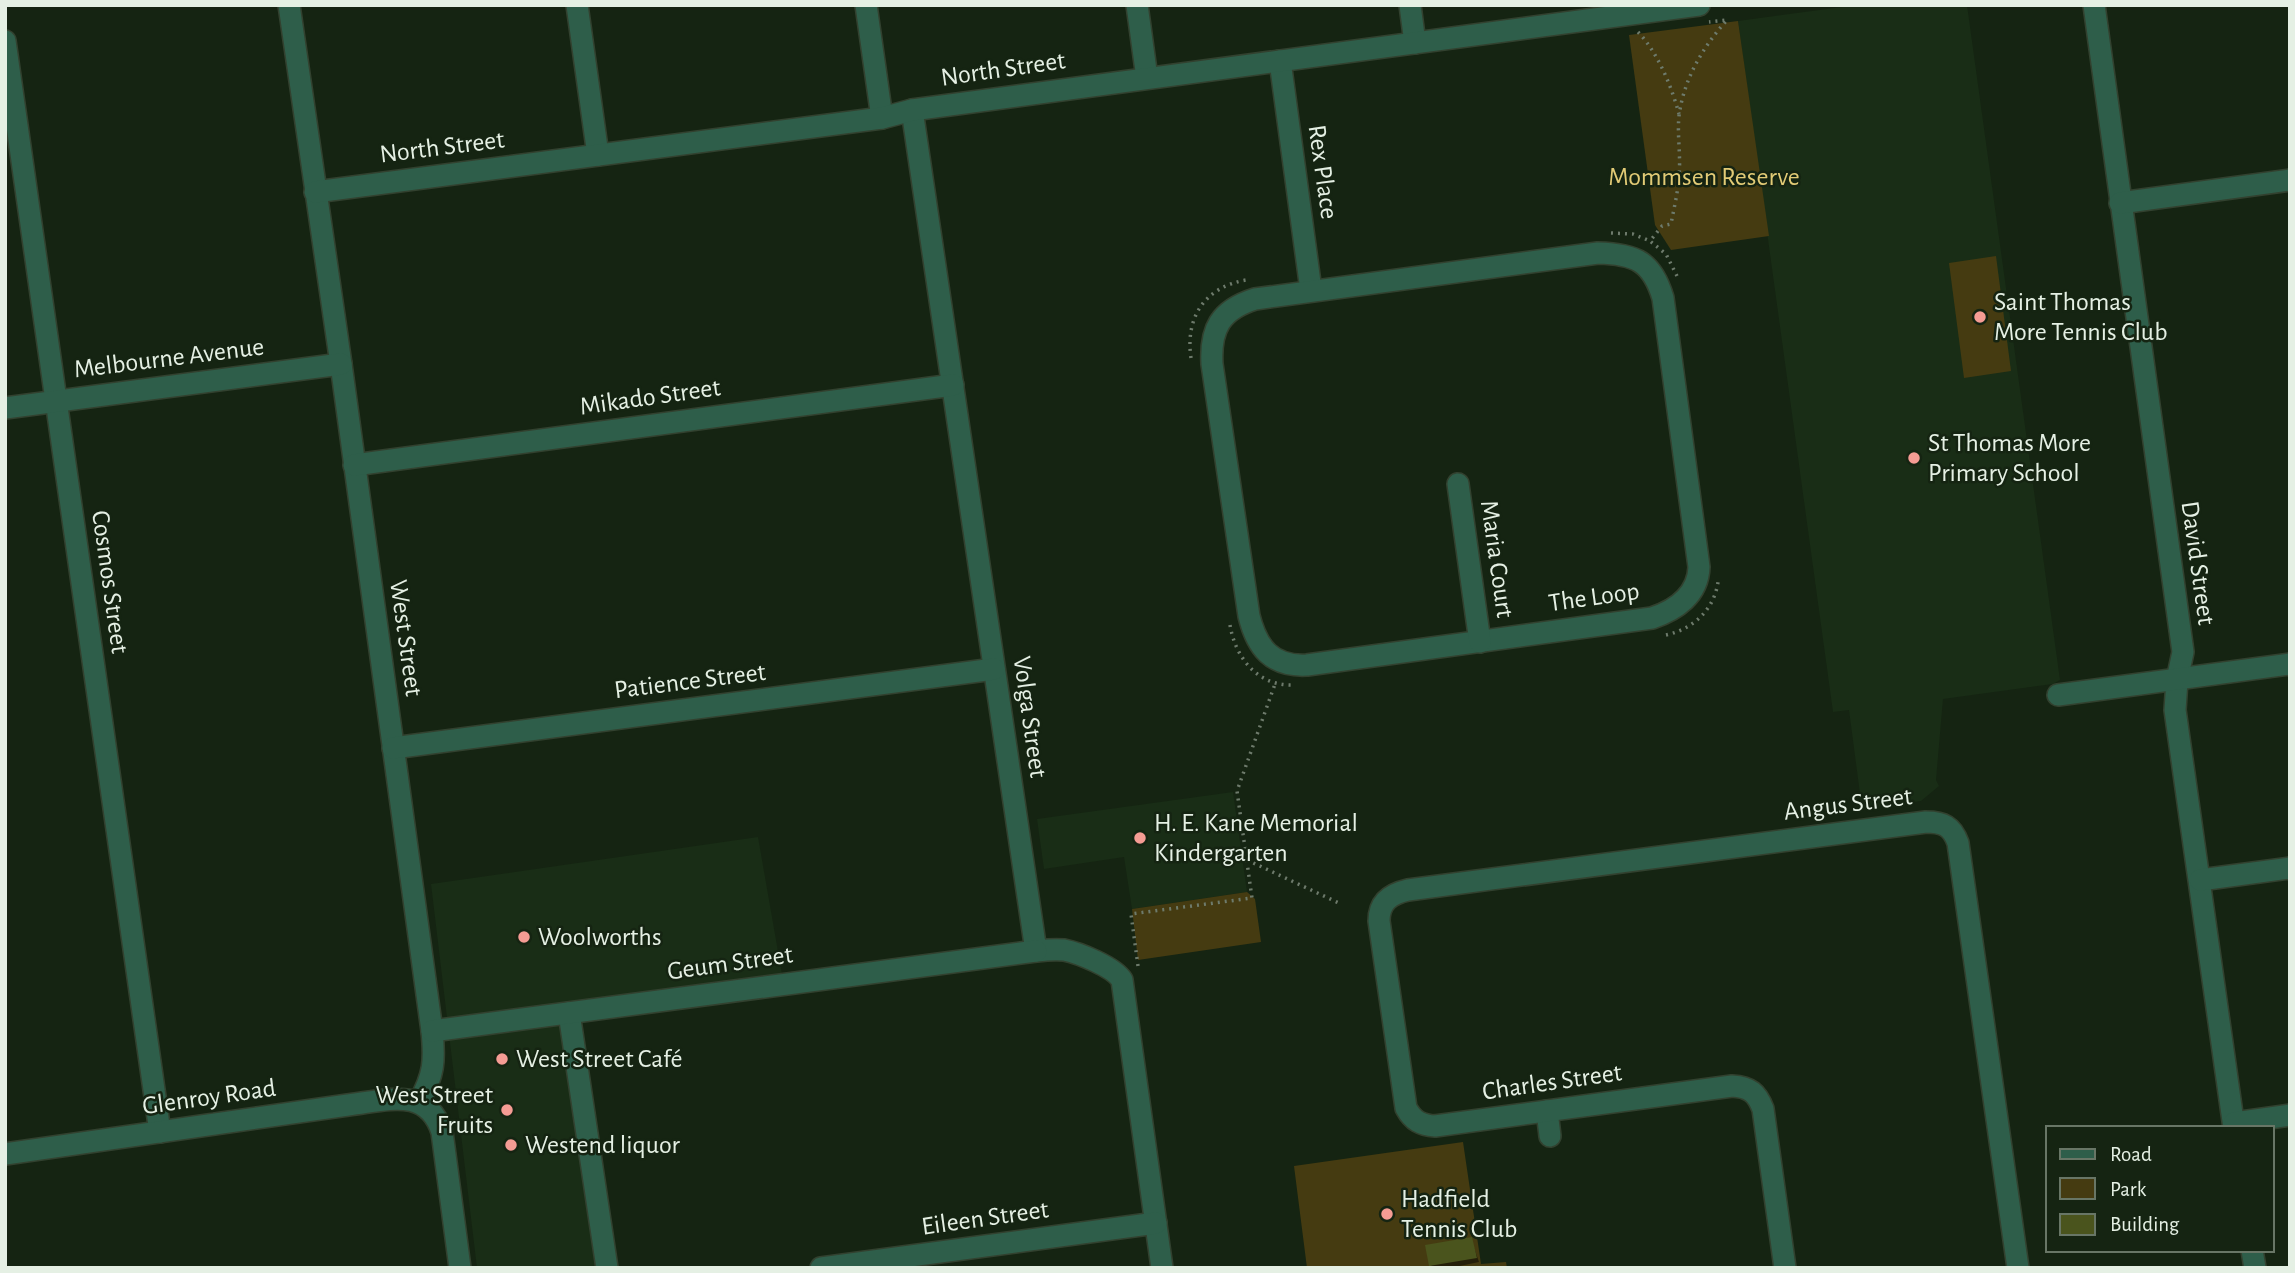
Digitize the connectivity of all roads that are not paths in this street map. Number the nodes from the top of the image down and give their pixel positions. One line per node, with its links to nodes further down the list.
1 (289, 5): 16 (street, West Street)
2 (577, 5): 14 (street)
3 (866, 5): 13 (street)
4 (1137, 5): 11 (street)
5 (1410, 5): 9 (street)
6 (2094, 5): 17 (street, David Street)
7 (1689, 10): 9 (street, North Street)
8 (5, 41): 21 (street, Cosmos Street)
9 (1415, 43): 10 (street, North Street)
10 (1280, 61): 11 (street, North Street); 18 (street, Rex Place)
11 (1147, 78): 12 (street, North Street)
12 (912, 110): 13 (street, North Street); 20 (street, Volga Street)
13 (882, 118): 14 (street, North Street)
14 (598, 155): 16 (street, North Street)
15 (2290, 180): 17 (street)
16 (315, 192): 19 (street, West Street)
17 (2120, 203): 28 (street, David Street)
18 (1311, 290): 25 (street, The Loop); 25 (street, The Loop)
19 (341, 364): 21 (street, Melbourne Avenue); 23 (street, West Street)
20 (953, 385): 23 (street, Mikado Street); 27 (street, Volga Street)
21 (56, 401): 22 (street, Melbourne Avenue); 41 (street, Cosmos Street)
22 (5, 408)
23 (354, 465): 30 (street, West Street)
24 (1458, 484): 25 (street, Maria Court)
25 (1480, 642)
26 (2290, 664): 28 (street)
27 (994, 669): 30 (street, Patience Street); 34 (street, Volga Street)
28 (2177, 680): 29 (street); 32 (street, David Street)
29 (2059, 695)
30 (393, 748): 36 (street, West Street)
31 (2290, 868): 32 (street)
32 (2200, 880): 40 (street, David Street)
33 (1393, 894): 38 (street, Charles Street); 50 (street, Angus Street)
34 (1036, 951): 35 (street, Geum Street); 44 (street)
35 (569, 1013): 36 (street, Geum Street); 46 (street)
36 (432, 1031): 37 (street, West Street)
37 (419, 1102): 41 (street, Glenroy Road); 45 (street)
38 (1548, 1111): 42 (street); 49 (street, Charles Street)
39 (2290, 1115): 40 (street)
40 (2234, 1126)
41 (160, 1132): 43 (street, Glenroy Road)
42 (1550, 1136)
43 (5, 1154)
44 (1156, 1223): 47 (street, Eileen Street); 48 (street)
45 (460, 1268)
46 (607, 1268)
47 (821, 1268)
48 (1162, 1268)
49 (1785, 1268)
50 (2018, 1268)

